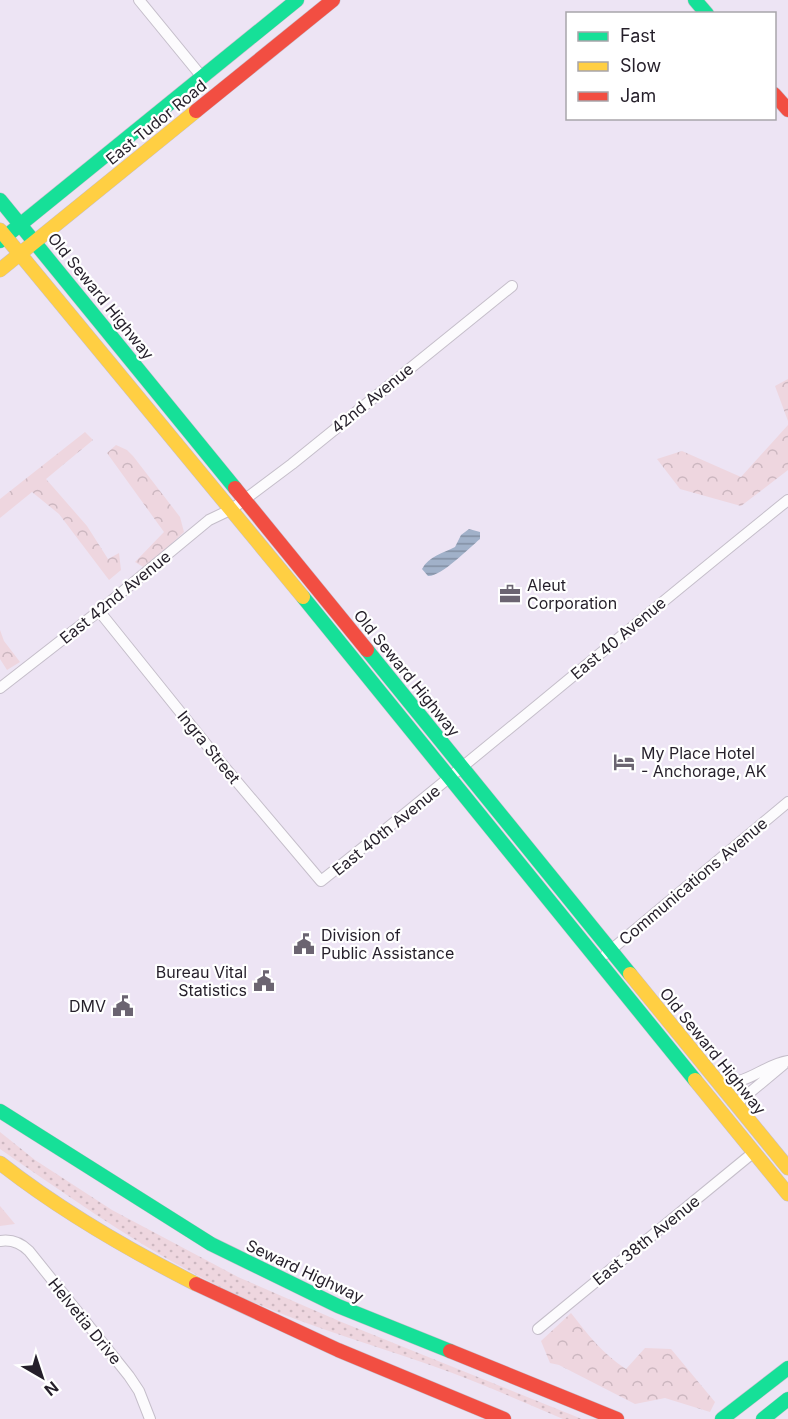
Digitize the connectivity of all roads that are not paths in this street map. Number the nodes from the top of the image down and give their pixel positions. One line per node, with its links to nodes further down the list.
1 (139, 0): 6 (street)
2 (297, 0): 6 (main road, East Tudor Road)
3 (333, 0): 12 (main road, East Tudor Road)
4 (695, 0): 5 (main road)
5 (705, 12)
6 (202, 77): 10 (main road, East Tudor Road)
7 (776, 96): 8 (main road)
8 (788, 110)
9 (0, 200): 10 (main road, Old Seward Highway)
10 (21, 224): 11 (main road, East Tudor Road); 12 (main road, Old Seward Highway)
11 (2, 236): 13 (main road, Old Seward Highway)
12 (35, 242): 13 (main road, East Tudor Road); 16 (main road, Old Seward Highway)
13 (20, 254): 14 (main road, East Tudor Road); 18 (main road, Old Seward Highway)
14 (0, 270)
15 (512, 286): 16 (street, 42nd Avenue)
16 (244, 499): 18 (street, 42nd Avenue); 21 (main road, Old Seward Highway)
17 (788, 500): 21 (street, East 40 Avenue)
18 (232, 509): 19 (street, East 42nd Avenue); 22 (main road, Old Seward Highway)
19 (99, 611): 20 (street, East 42nd Avenue); 24 (street, Ingra Street)
20 (0, 688)
21 (463, 768): 22 (street, East 40 Avenue); 25 (main road, Old Seward Highway)
22 (450, 779): 24 (street, East 40th Avenue); 26 (main road, Old Seward Highway)
23 (788, 802): 25 (street, Communications Avenue)
24 (321, 881)
25 (610, 950): 26 (street, Communications Avenue); 29 (main road, Old Seward Highway)
26 (599, 960): 27 (main road, Old Seward Highway)
27 (676, 1055): 30 (main road); 32 (main road, Old Seward Highway)
28 (788, 1061): 29 (street); 30 (street)
29 (714, 1079): 30 (main road, Old Seward Highway)
30 (736, 1104): 34 (main road, Old Seward Highway)
31 (0, 1111): 42 (main road, Seward Highway)
32 (754, 1152): 35 (main road, Old Seward Highway); 37 (street, East 38th Avenue)
33 (0, 1163): 41 (main road)
34 (788, 1168)
35 (788, 1194)
36 (2, 1241): 40 (street, Helvetia Drive)
37 (538, 1329)
38 (788, 1368): 43 (main road)
39 (788, 1399): 44 (main road)
40 (150, 1419)
41 (504, 1419)
42 (617, 1419)
43 (722, 1419)
44 (763, 1419)

